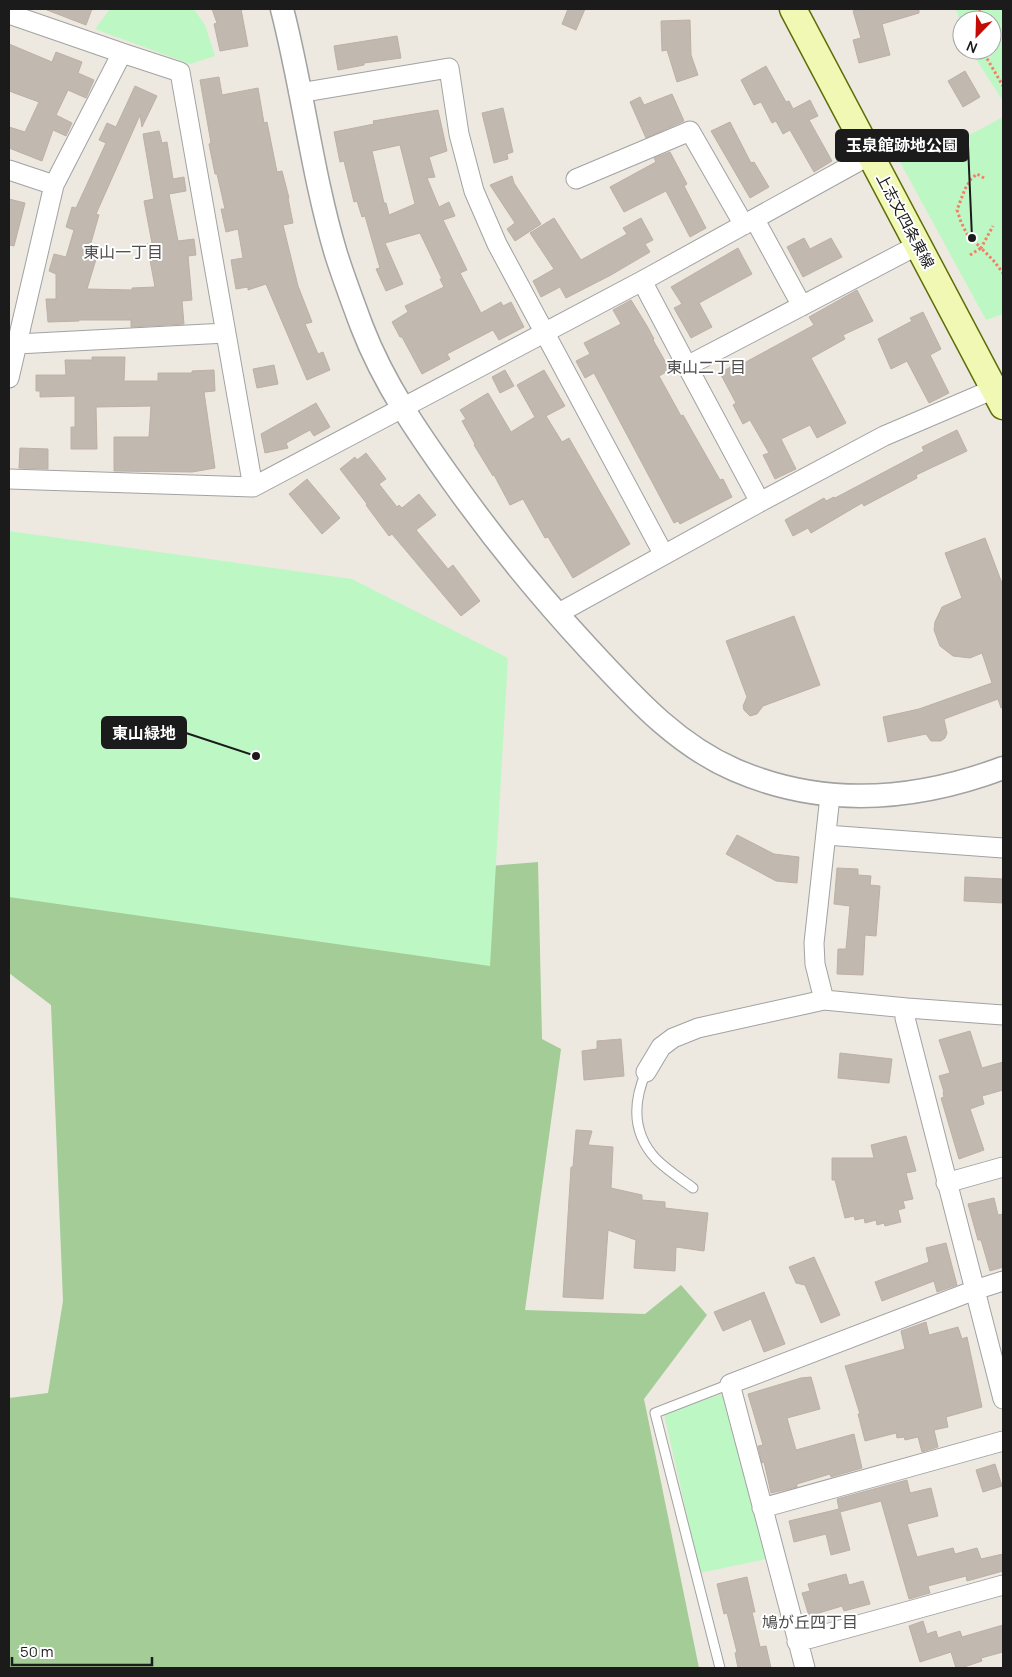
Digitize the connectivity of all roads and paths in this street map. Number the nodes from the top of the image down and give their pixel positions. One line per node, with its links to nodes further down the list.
1 (282, 9): 8 (street)
2 (793, 9): 9 (main road, 上志文四条東線)
3 (9, 14): 4 (street)
4 (32, 15): 5 (street)
5 (122, 53): 13 (street); 22 (street)
6 (988, 60): 7 (path)
7 (1003, 86)
8 (300, 93): 23 (street); 28 (street)
9 (870, 156): 14 (street); 16 (main road, 上志文四条東線)
10 (9, 170): 13 (street)
11 (984, 178): 17 (path)
12 (576, 179): 14 (street)
13 (54, 185): 24 (street)
14 (749, 222): 20 (street); 21 (street)
15 (993, 226): 17 (path)
16 (918, 245): 21 (street); 27 (main road, 上志文四条東線)
17 (981, 248): 18 (path); 19 (path)
18 (970, 255)
19 (1003, 273)
20 (642, 281): 23 (street); 25 (street)
21 (802, 306): 25 (street)
22 (226, 333): 24 (street); 30 (street)
23 (543, 333): 28 (street); 32 (street)
24 (17, 344): 26 (street)
25 (687, 366): 31 (street)
26 (9, 378)
27 (999, 397): 31 (street)
28 (402, 407): 30 (street); 33 (street)
29 (9, 479): 30 (street)
30 (253, 487)
31 (760, 502): 32 (street)
32 (664, 555): 33 (street)
33 (557, 614): 35 (street)
34 (1003, 768): 35 (street)
35 (830, 796): 36 (street)
36 (826, 835): 37 (street); 38 (street)
37 (1003, 848)
38 (824, 1000): 39 (street); 41 (street)
39 (907, 1008): 40 (street); 43 (street)
40 (1003, 1015)
41 (646, 1072): 44 (lane)
42 (1003, 1166): 43 (street)
43 (946, 1183): 46 (street)
44 (693, 1188)
45 (1003, 1281): 46 (street)
46 (975, 1290): 47 (street); 48 (street)
47 (730, 1384): 50 (street); 53 (lane)
48 (1003, 1399)
49 (1003, 1441): 50 (street)
50 (762, 1508): 52 (street)
51 (1003, 1585): 52 (street)
52 (798, 1642): 54 (street)
53 (720, 1668)
54 (804, 1668)

